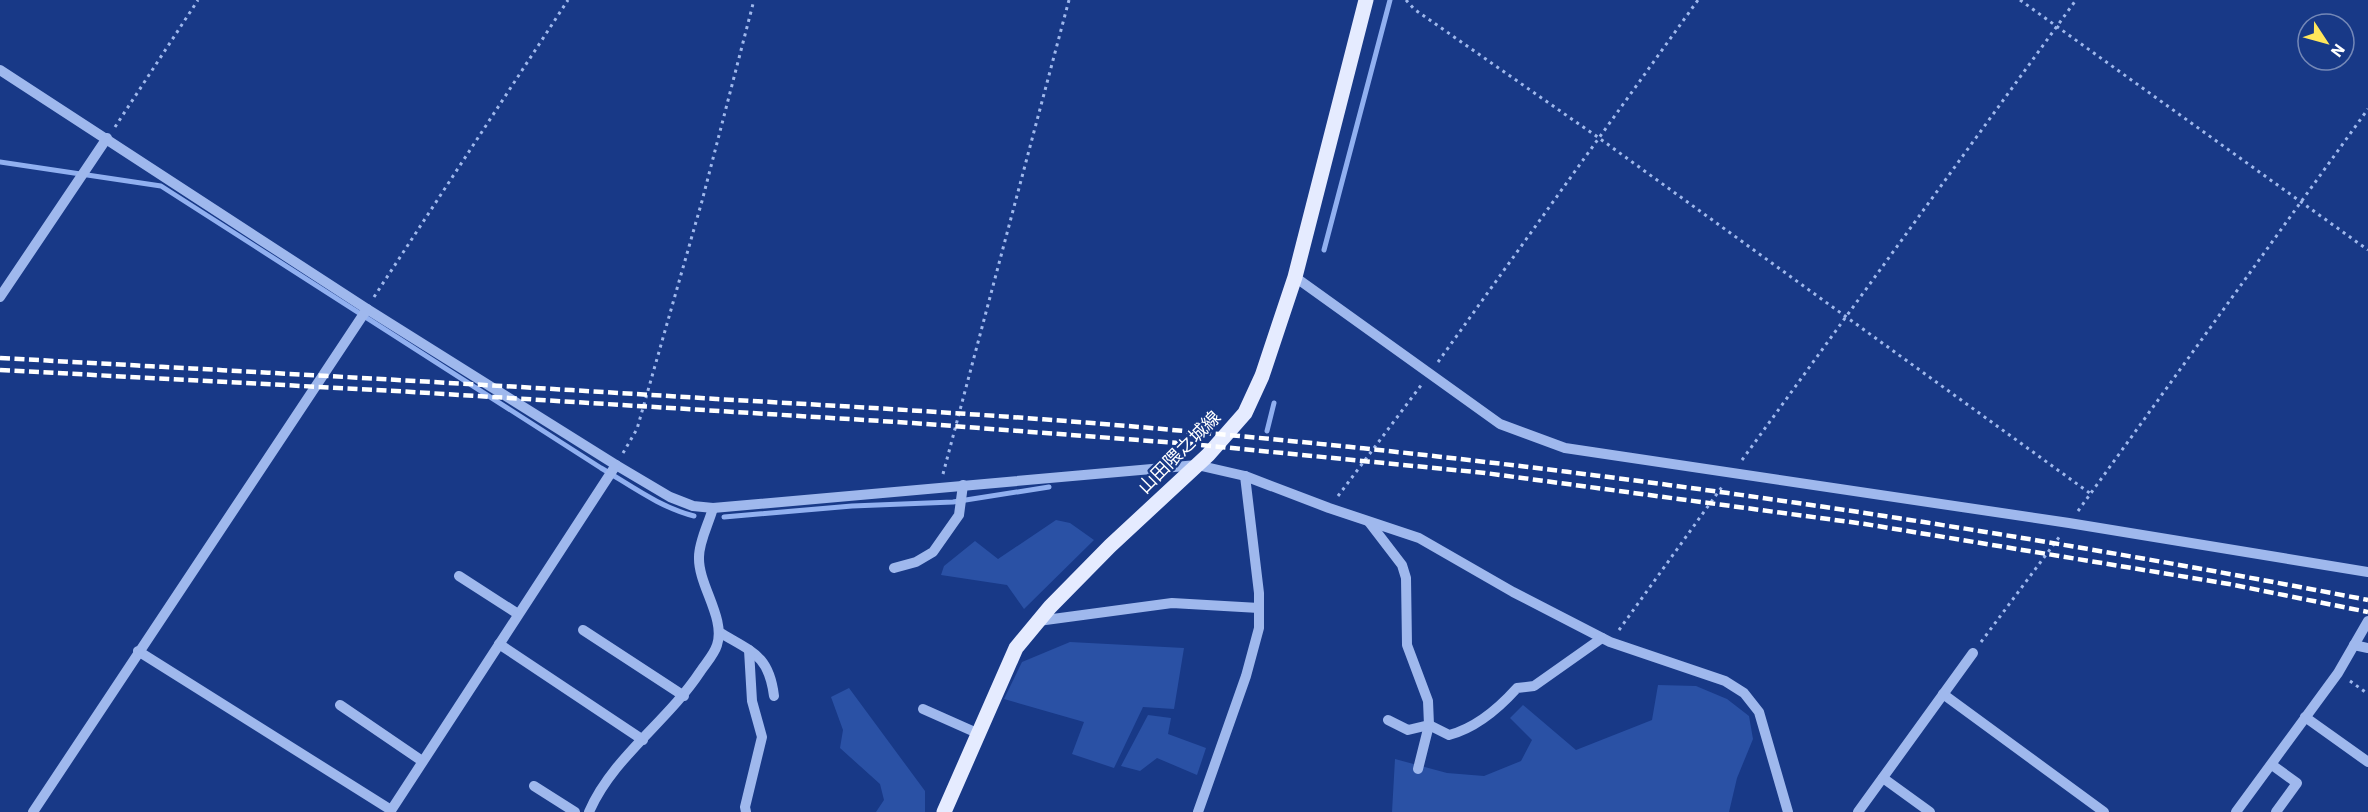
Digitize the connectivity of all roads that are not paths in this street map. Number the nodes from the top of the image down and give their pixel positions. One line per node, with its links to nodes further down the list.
1 (1366, 0): 4 (main road, 山田隈之城線)
2 (0, 70): 3 (street)
3 (107, 138): 5 (street); 6 (street)
4 (1294, 278): 7 (main road, 山田隈之城線); 14 (street)
5 (0, 297)
6 (364, 313): 8 (street); 27 (street)
7 (1197, 465): 9 (street); 10 (street); 18 (main road, 山田隈之城線)
8 (612, 471): 11 (street); 17 (street)
9 (1245, 476): 12 (street); 16 (street)
10 (962, 496): 11 (street); 13 (street)
11 (713, 508): 21 (street)
12 (1369, 521): 22 (street); 36 (street)
13 (894, 568)
14 (2368, 572)
15 (459, 576): 17 (street)
16 (1259, 608): 18 (street); 51 (street)
17 (518, 614): 23 (street)
18 (1038, 621): 37 (main road, 山田隈之城線)
19 (2368, 621): 24 (street)
20 (583, 630): 30 (street)
21 (719, 632): 26 (street); 30 (street)
22 (1606, 640): 36 (street); 52 (street)
23 (499, 644): 38 (street); 39 (street)
24 (2354, 645): 25 (street); 34 (street)
25 (2368, 648)
26 (749, 650): 31 (street); 49 (street)
27 (138, 651): 45 (street); 46 (street)
28 (1973, 653): 29 (street)
29 (1943, 694): 43 (street); 55 (street)
30 (684, 696): 38 (street)
31 (774, 696)
32 (340, 705): 39 (street)
33 (923, 709): 37 (street)
34 (2305, 717): 40 (street); 41 (street)
35 (1388, 720): 36 (street)
36 (1429, 725): 42 (street)
37 (977, 733): 50 (main road, 山田隈之城線)
38 (643, 740): 48 (street)
39 (422, 761): 45 (street)
40 (2368, 762)
41 (2272, 765): 56 (street); 57 (street)
42 (1418, 769)
43 (1883, 777): 53 (street); 54 (street)
44 (534, 786): 47 (street)
45 (390, 811)
46 (33, 812)
47 (575, 812)
48 (589, 812)
49 (746, 812)
50 (944, 812)
51 (1198, 812)
52 (1788, 812)
53 (1858, 812)
54 (1930, 812)
55 (2104, 812)
56 (2236, 812)
57 (2276, 812)

